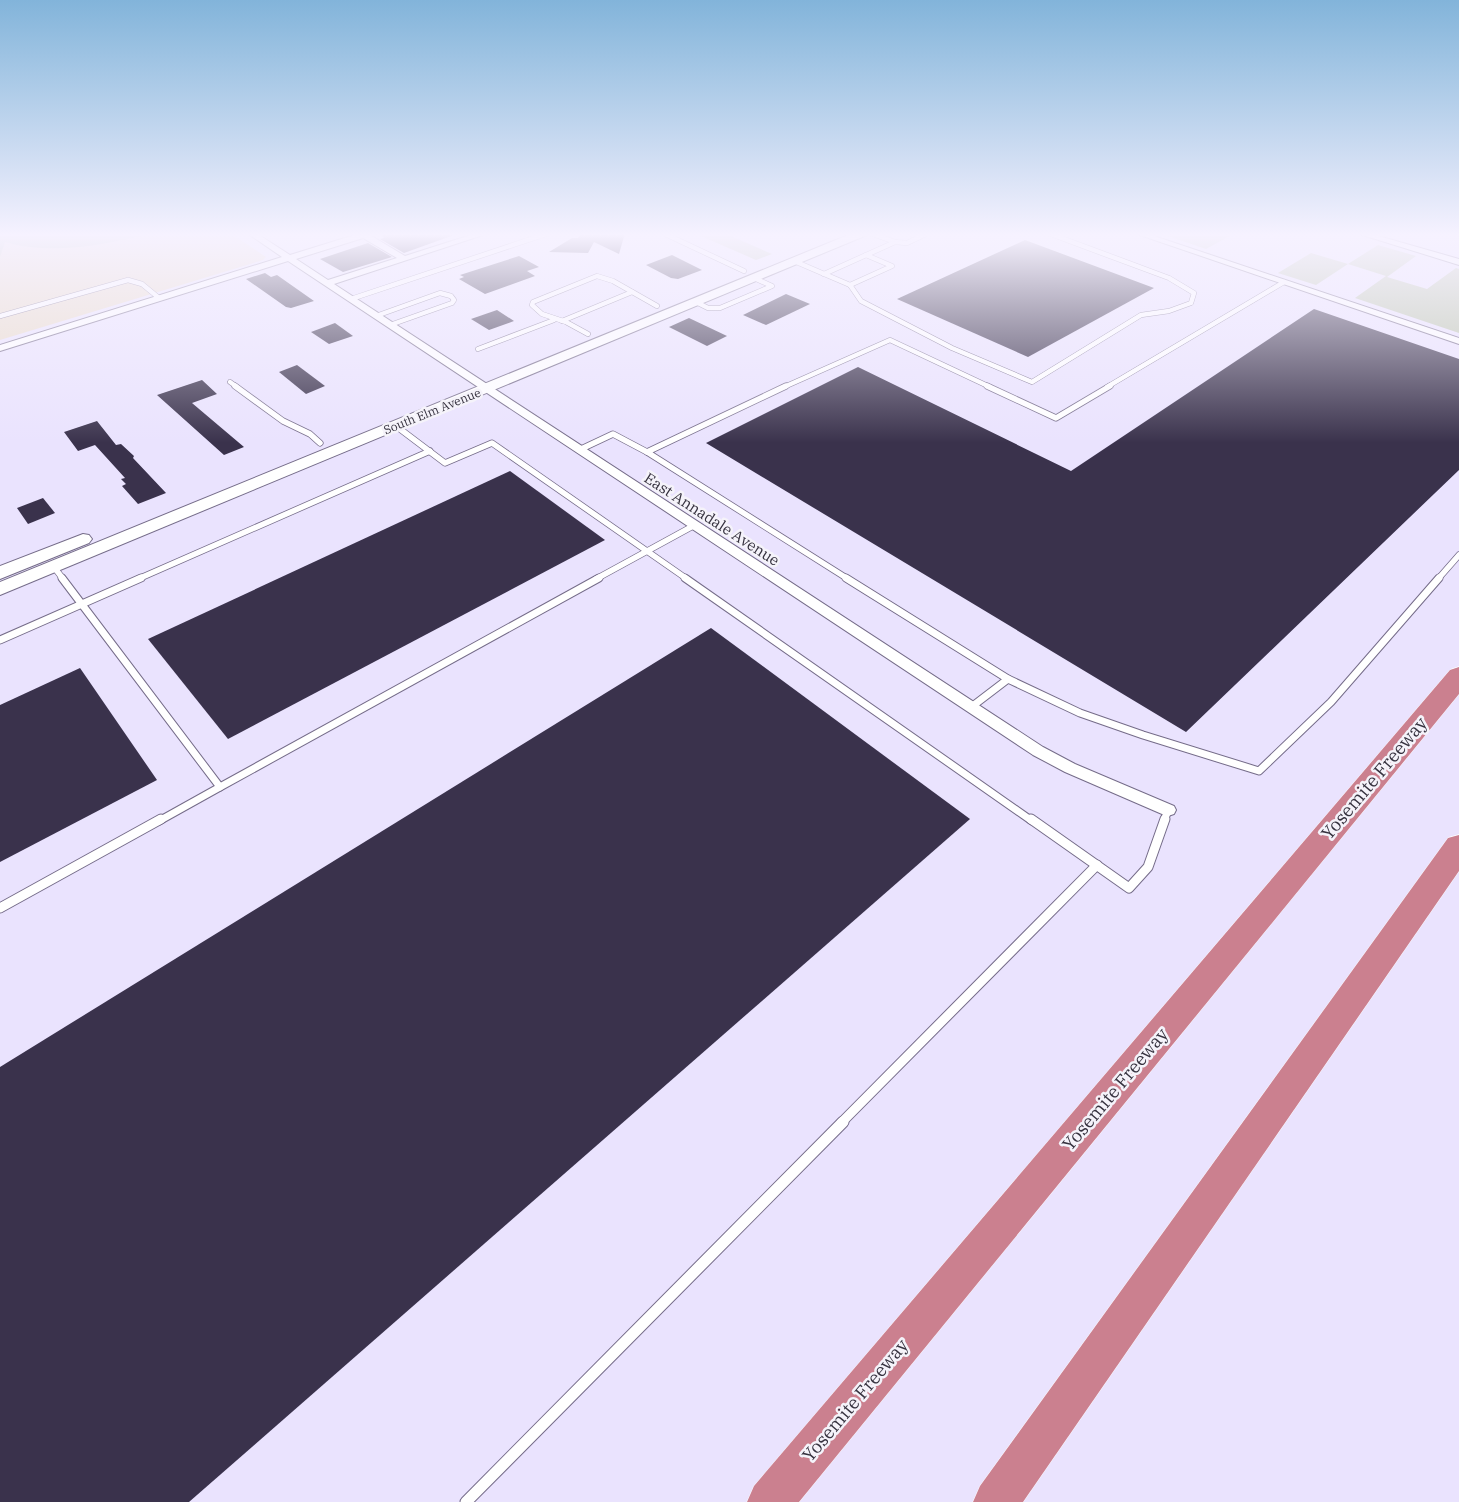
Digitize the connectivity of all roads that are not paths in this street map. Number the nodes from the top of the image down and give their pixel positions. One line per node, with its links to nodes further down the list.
1 (46, 303): 18 (lane)
2 (143, 303): 25 (street)
3 (357, 303): 19 (street, East Annadale Avenue)
4 (412, 303): 19 (lane)
5 (452, 303): 22 (lane)
6 (533, 303): 20 (lane)
7 (604, 303): 21 (lane)
8 (652, 303): 17 (lane)
9 (665, 303): 17 (main road, South Elm Avenue)
10 (693, 303): 28 (main road, South Elm Avenue)
11 (698, 303): 12 (lane)
12 (732, 303)
13 (865, 303): 14 (lane)
14 (1188, 303)
15 (1246, 303): 33 (lane)
16 (1347, 303): 24 (street)
17 (657, 306): 23 (main road, South Elm Avenue)
18 (0, 316)
19 (376, 316): 22 (street, East Annadale Avenue)
20 (554, 320): 21 (lane); 26 (lane)
21 (562, 320): 23 (lane)
22 (390, 325): 28 (street, East Annadale Avenue)
23 (588, 334): 28 (main road, South Elm Avenue)
24 (1459, 341)
25 (0, 348)
26 (478, 349)
27 (230, 382): 30 (lane)
28 (481, 384): 29 (main road, South Elm Avenue); 30 (main road, South Elm Avenue); 31 (street, East Annadale Avenue)
29 (396, 426): 32 (lane); 37 (main road, South Elm Avenue)
30 (320, 442): 38 (main road, South Elm Avenue)
31 (579, 450): 33 (lane); 34 (street, East Annadale Avenue)
32 (430, 451): 35 (lane); 40 (lane)
33 (646, 452): 43 (lane)
34 (693, 526): 35 (lane); 44 (street, East Annadale Avenue)
35 (647, 551): 45 (lane); 48 (lane)
36 (1459, 555): 43 (lane)
37 (54, 567): 39 (main road, South Elm Avenue); 40 (lane)
38 (0, 573)
39 (0, 589)
40 (83, 604): 41 (lane); 45 (lane)
41 (0, 640)
42 (1459, 676): 51 (highway, Yosemite Freeway)
43 (1008, 679): 44 (lane)
44 (970, 708): 46 (street, East Annadale Avenue)
45 (220, 787): 49 (lane)
46 (1168, 810): 48 (lane)
47 (1459, 847): 52 (highway)
48 (1096, 865): 50 (lane)
49 (0, 908)
50 (466, 1502)
51 (770, 1502)
52 (996, 1502)

